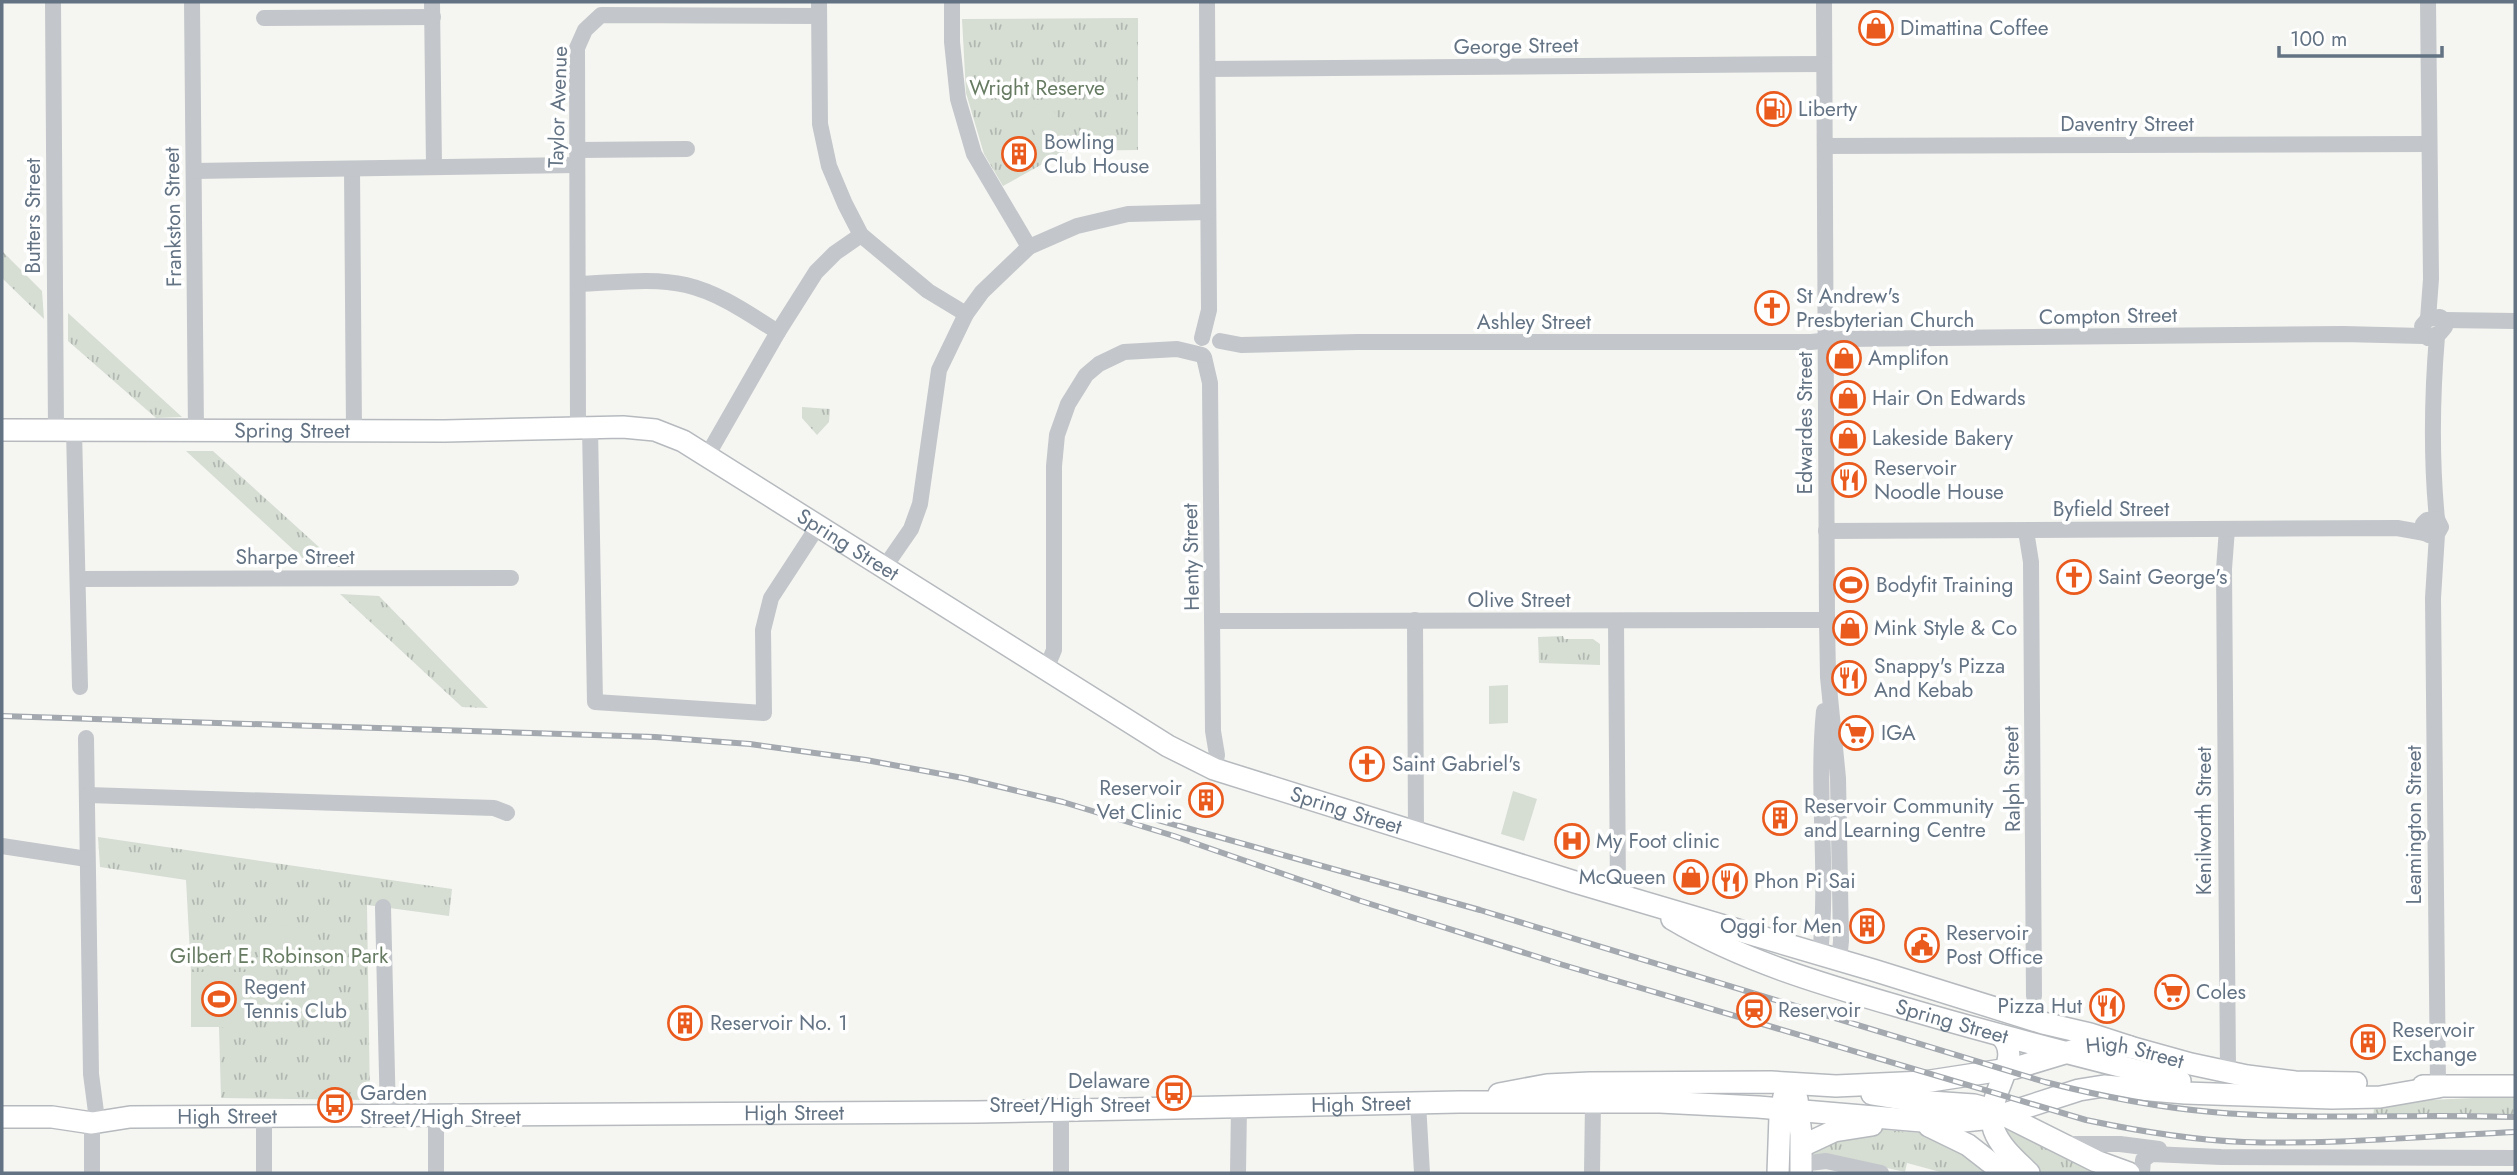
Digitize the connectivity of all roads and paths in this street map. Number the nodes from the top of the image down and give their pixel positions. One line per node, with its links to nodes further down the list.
1 (52, 2): 31 (street, Butters Street)
2 (192, 2): 18 (street, Frankston Street)
3 (951, 2): 21 (street)
4 (1207, 2): 11 (street)
5 (1824, 2): 10 (street, Edwardes Street)
6 (2428, 2): 12 (street, Leamington Street)
7 (432, 9): 9 (street); 16 (street)
8 (819, 9): 15 (street, Taylor Avenue); 20 (street)
9 (264, 18)
10 (1824, 64): 11 (street, George Street); 13 (street, Edwardes Street)
11 (1208, 69): 19 (street)
12 (2429, 144): 13 (street, Daventry Street); 25 (street, Leamington Street)
13 (1825, 146): 27 (street, Edwardes Street)
14 (687, 149): 15 (street)
15 (577, 157): 16 (street); 22 (street, Taylor Avenue)
16 (434, 167): 17 (street)
17 (352, 169): 18 (street); 33 (street)
18 (194, 171): 32 (street, Frankston Street)
19 (1208, 212): 21 (street); 28 (street)
20 (861, 235): 23 (street); 26 (street)
21 (1029, 247): 23 (street)
22 (578, 284): 26 (street); 29 (street, Taylor Avenue)
23 (966, 314): 40 (street)
24 (2515, 321): 25 (street, Compton Street)
25 (2433, 327): 27 (street, Compton Street); 36 (street, Leamington Street)
26 (778, 332): 34 (street)
27 (1827, 341): 28 (street, Ashley Street); 38 (street, Edwardes Street)
28 (1210, 348): 45 (street, Henty Street); 47 (street, Ashley Street)
29 (584, 427): 33 (main road, Spring Street); 34 (main road, Spring Street); 35 (street, Taylor Avenue)
30 (2, 430): 31 (main road, Spring Street)
31 (65, 430): 32 (main road, Spring Street); 42 (street, Butters Street)
32 (196, 431): 33 (main road, Spring Street)
33 (354, 431)
34 (707, 456): 35 (main road, Spring Street)
35 (818, 526): 40 (main road, Spring Street)
36 (2430, 527): 37 (street, Byfield Street); 73 (street, Leamington Street)
37 (2223, 529): 39 (street, Byfield Street); 69 (street, Kenilworth Street)
38 (1826, 531): 39 (street, Byfield Street); 44 (street, Edwardes Street)
39 (2031, 531): 62 (street, Ralph Street)
40 (884, 568): 47 (main road, Spring Street)
41 (511, 578): 42 (street, Sharpe Street)
42 (79, 579): 48 (street, Butters Street)
43 (1415, 620): 45 (street, Olive Street); 46 (street, Olive Street); 53 (street)
44 (1827, 620): 46 (street, Olive Street); 59 (street, Edwardes Street)
45 (1212, 621): 50 (street, Henty Street)
46 (1616, 621): 56 (street)
47 (1046, 669): 50 (main road, Spring Street)
48 (80, 687)
49 (86, 738): 51 (street)
50 (1207, 766): 53 (main road, Spring Street)
51 (88, 795): 52 (street); 55 (street)
52 (507, 813)
53 (1416, 832): 56 (main road, Spring Street)
54 (2, 846): 55 (street)
55 (87, 859): 84 (street)
56 (1618, 894): 58 (main road, Spring Street)
57 (383, 907): 86 (street)
58 (1705, 929): 59 (main road, Spring Street); 61 (main road, Spring Street)
59 (1830, 957): 60 (main road, Spring Street); 61 (main road)
60 (1873, 970): 63 (main road, Spring Street); 64 (main road)
61 (1828, 986): 64 (main road, Spring Street)
62 (2035, 996)
63 (2048, 1025): 66 (main road, Spring Street); 67 (main road)
64 (1977, 1029): 65 (main road, Spring Street)
65 (2001, 1036): 67 (main road, Spring Street); 68 (main road)
66 (2130, 1047): 67 (main road, High Street); 69 (main road, High Street)
67 (2073, 1052): 68 (main road, High Street); 75 (main road, Spring Street); 76 (main road)
68 (2006, 1070): 71 (main road, High Street); 82 (main road)
69 (2228, 1072): 73 (main road, High Street)
70 (1794, 1083): 71 (main road, High Street); 74 (main road, High Street); 81 (main road)
71 (1836, 1086): 82 (main road, High Street)
72 (2515, 1086): 73 (main road, High Street)
73 (2438, 1087): 75 (main road, High Street)
74 (1546, 1094): 77 (main road, High Street); 78 (main road, High Street)
75 (2233, 1094): 76 (main road, High Street)
76 (2054, 1098): 82 (main road, High Street); 89 (main road)
77 (1593, 1102): 81 (main road, High Street); 99 (street)
78 (1421, 1103): 79 (main road, High Street); 98 (street)
79 (1239, 1106): 80 (main road, High Street); 97 (street)
80 (1061, 1110): 83 (main road, High Street); 96 (street)
81 (1790, 1110): 88 (main road, High Street); 90 (main road); 100 (main road)
82 (1996, 1114): 88 (main road, High Street); 89 (main road); 104 (main road)
83 (436, 1115): 86 (main road, High Street); 95 (street)
84 (91, 1116): 85 (main road, High Street); 87 (main road, High Street); 93 (street)
85 (264, 1116): 86 (main road, High Street); 94 (street)
86 (388, 1116)
87 (2, 1117)
88 (1908, 1121): 90 (main road); 103 (main road)
89 (2053, 1139): 91 (street); 105 (main road)
90 (1802, 1146): 101 (main road)
91 (2185, 1155): 92 (street); 106 (street)
92 (2515, 1158)
93 (92, 1173)
94 (264, 1173)
95 (436, 1173)
96 (1061, 1173)
97 (1238, 1173)
98 (1422, 1173)
99 (1592, 1173)
100 (1778, 1173)
101 (1801, 1173): 102 (street)
102 (1881, 1173)
103 (2004, 1173)
104 (2029, 1173)
105 (2129, 1173)
106 (2142, 1173)

